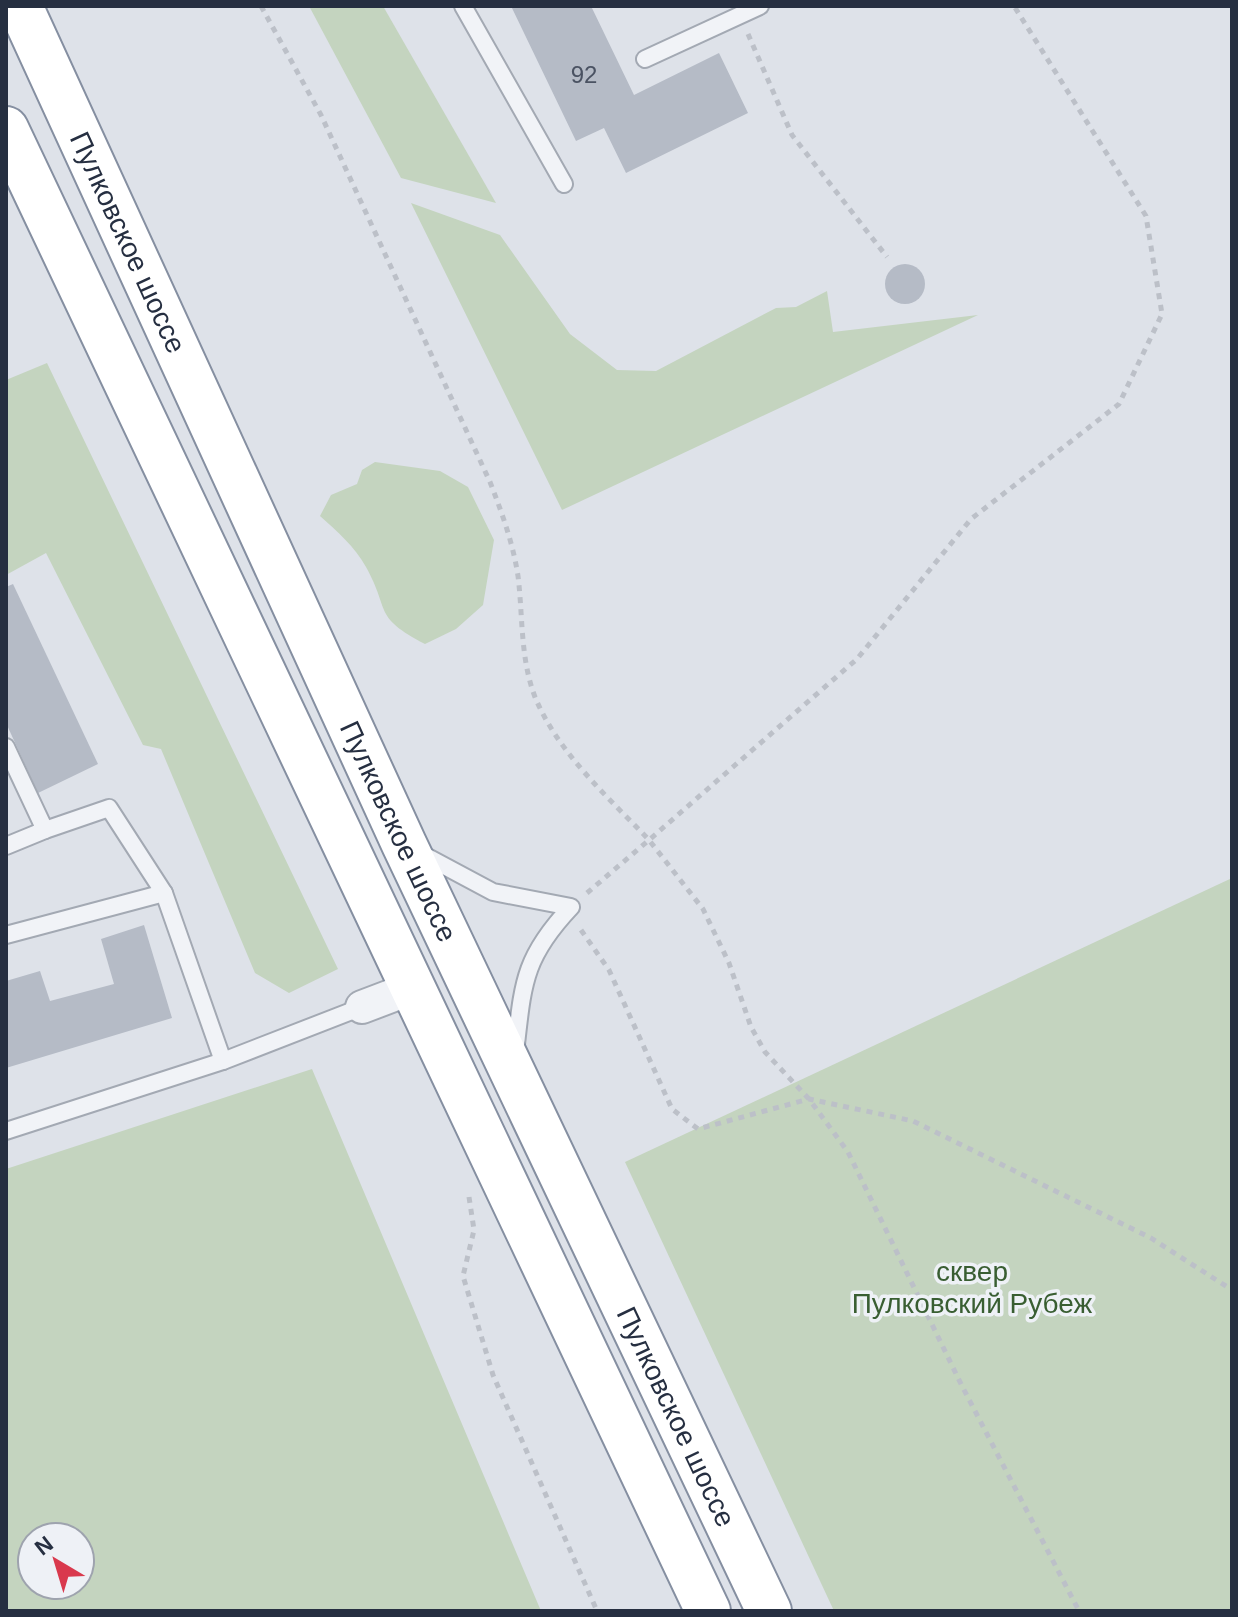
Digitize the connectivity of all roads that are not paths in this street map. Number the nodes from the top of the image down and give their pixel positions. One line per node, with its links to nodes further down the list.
1 (20, 6): 4 (highway, Пулковское шоссе)
2 (463, 6): 7 (lane)
3 (760, 6): 5 (lane)
4 (40, 26): 10 (highway, Пулковское шоссе)
5 (645, 59)
6 (6, 129): 14 (highway, Пулковское шоссе)
7 (564, 184)
8 (6, 747): 9 (lane)
9 (45, 830): 11 (lane); 12 (lane)
10 (404, 844): 17 (highway, Пулковское шоссе); 17 (lane)
11 (6, 846)
12 (164, 893): 13 (lane); 16 (lane)
13 (6, 935)
14 (412, 988): 15 (street); 19 (highway, Пулковское шоссе)
15 (362, 1007): 16 (lane)
16 (223, 1061): 18 (lane)
17 (513, 1071): 20 (highway, Пулковское шоссе)
18 (6, 1131)
19 (708, 1611)
20 (769, 1611)

